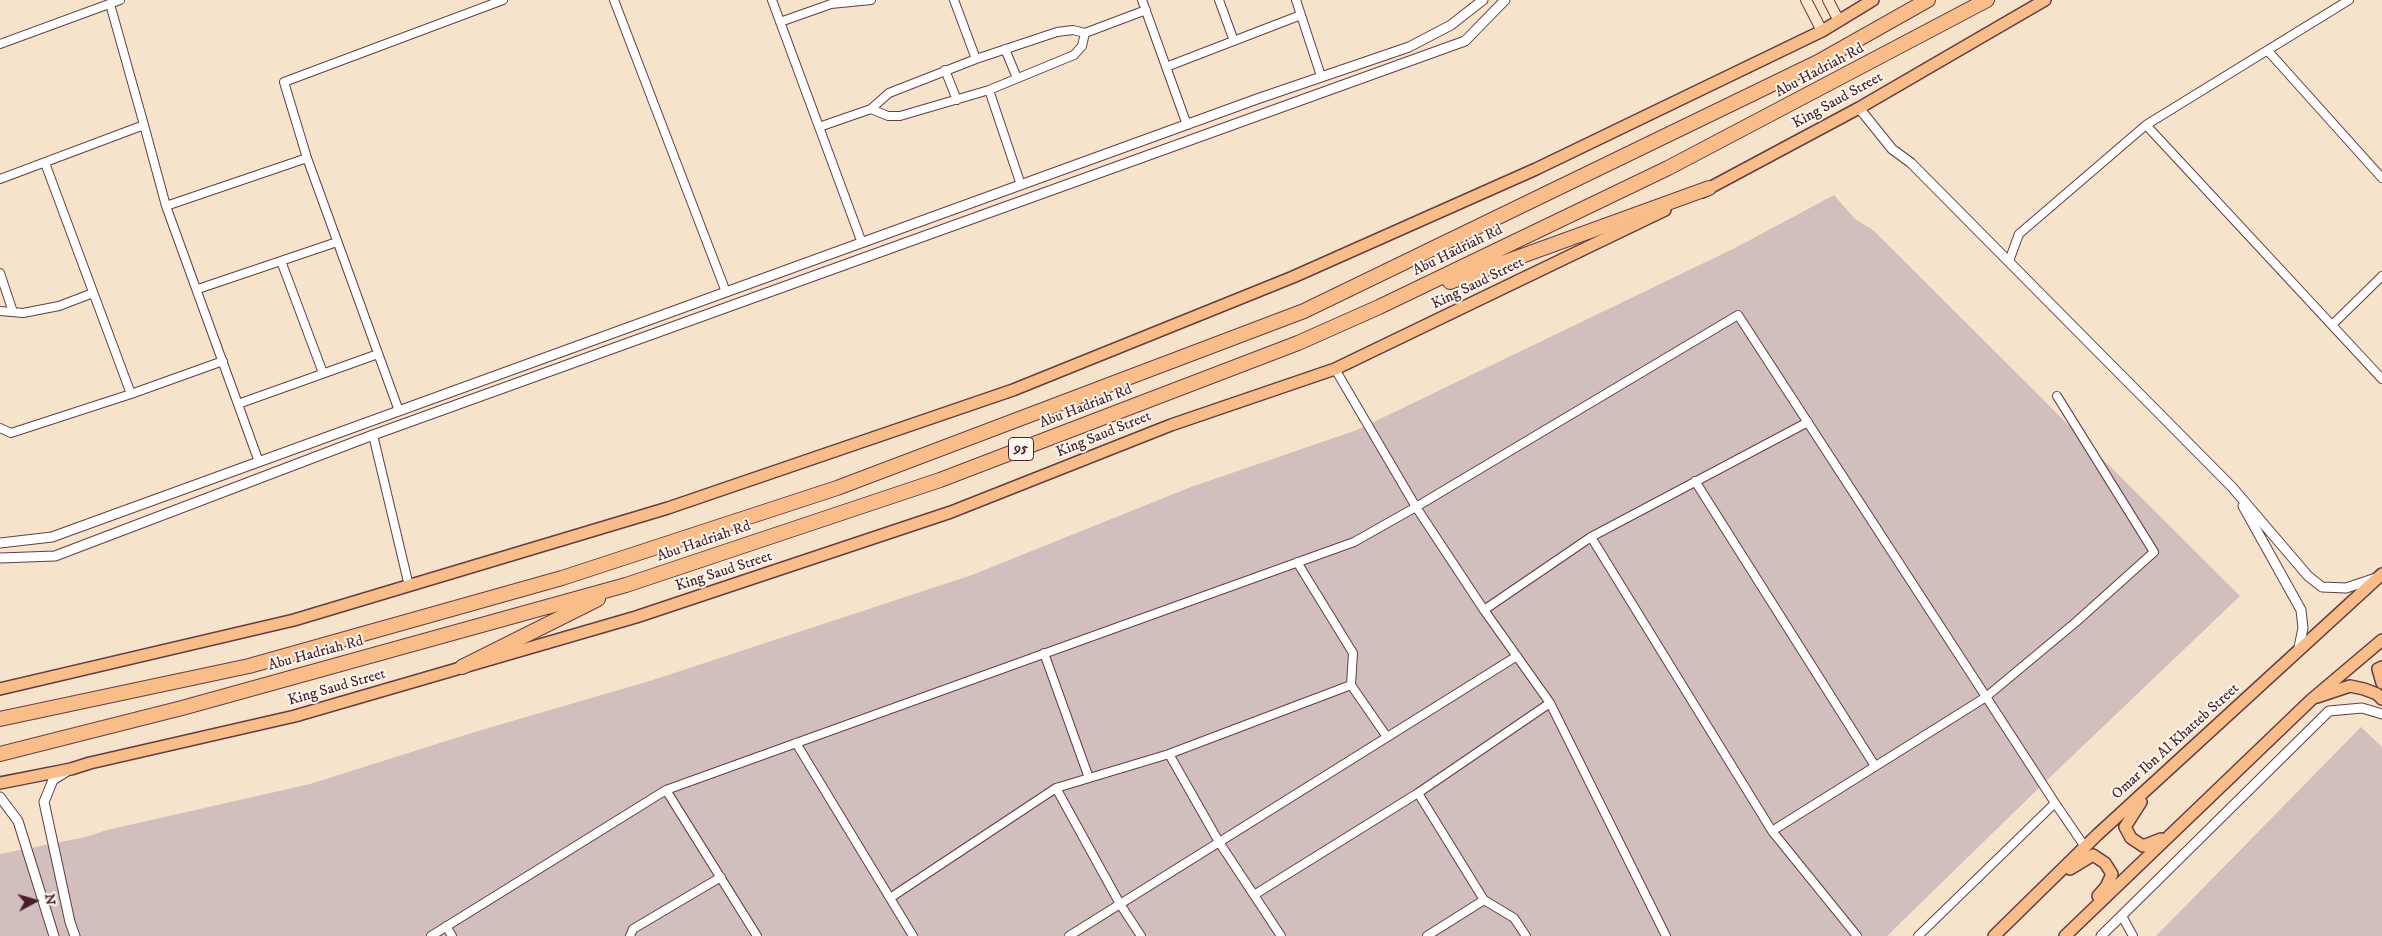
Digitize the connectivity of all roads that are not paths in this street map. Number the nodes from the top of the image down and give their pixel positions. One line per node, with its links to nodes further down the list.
1 (120, 0): 20 (street)
2 (503, 0): 44 (street)
3 (614, 0): 58 (street)
4 (772, 0): 24 (street)
5 (871, 0): 19 (street)
6 (954, 0): 31 (street)
7 (1142, 0): 21 (street)
8 (1220, 0): 27 (street)
9 (1296, 0): 22 (street)
10 (1483, 0): 34 (street)
11 (1505, 0): 75 (street)
12 (1806, 0): 25 (main road)
13 (1828, 0): 23 (main road)
14 (1873, 0): 23 (main road)
15 (1928, 0): 103 (highway, Abu Hadriah Rd / 95)
16 (1987, 0): 60 (highway, Abu Hadriah Rd / 95)
17 (2046, 0): 38 (main road, King Saud Street)
18 (2349, 0): 30 (street)
19 (832, 2): 24 (street)
20 (110, 4): 28 (street); 41 (street)
21 (1146, 10): 26 (street); 32 (street)
22 (1301, 15): 27 (street); 34 (street)
23 (1839, 21): 25 (main road)
24 (780, 22): 43 (street)
25 (1822, 31): 86 (main road)
26 (1085, 33): 29 (street); 35 (street)
27 (1234, 41): 32 (street)
28 (0, 44)
29 (1005, 48): 31 (street); 35 (street)
30 (2268, 51): 42 (street); 47 (street)
31 (976, 59): 33 (street)
32 (1166, 67): 40 (street)
33 (945, 70): 37 (street); 39 (street)
34 (1321, 76): 40 (street)
35 (1017, 78): 36 (street)
36 (989, 90): 37 (street); 48 (street)
37 (957, 100): 39 (street)
38 (1859, 108): 49 (main road, King Saud Street); 53 (street)
39 (871, 109): 43 (street)
40 (1187, 124): 48 (street)
41 (144, 125): 45 (street); 50 (street)
42 (2146, 125): 53 (street); 63 (street)
43 (819, 127): 52 (street)
44 (307, 158): 50 (street); 51 (street)
45 (45, 163): 46 (street); 59 (street)
46 (0, 178)
47 (2382, 178)
48 (1021, 185): 52 (street)
49 (1709, 188): 60 (highway); 66 (main road, King Saud Street)
50 (166, 206): 57 (street)
51 (337, 242): 54 (street); 64 (street)
52 (862, 243): 58 (street)
53 (2009, 260): 78 (street)
54 (281, 261): 57 (street); 67 (street)
55 (0, 273): 62 (street)
56 (2382, 276): 63 (street)
57 (198, 289): 65 (street)
58 (726, 292): 72 (street)
59 (94, 293): 62 (street); 69 (street)
60 (1379, 307): 85 (highway, Abu Hadriah Rd / 95)
61 (0, 311): 62 (street)
62 (13, 312)
63 (2332, 325): 68 (street)
64 (378, 354): 67 (street); 72 (street)
65 (223, 361): 69 (street); 71 (street)
66 (1335, 369): 79 (street); 93 (main road, King Saud Street)
67 (323, 373): 71 (street)
68 (2382, 379)
69 (131, 394): 74 (street)
70 (2057, 396): 98 (street)
71 (238, 404): 76 (street)
72 (398, 411): 76 (street)
73 (1808, 422): 77 (street); 79 (street); 98 (street)
74 (0, 428)
75 (373, 435): 82 (street); 86 (street)
76 (259, 462): 81 (street)
77 (1696, 482): 80 (street); 109 (street)
78 (2232, 487): 84 (street); 89 (street)
79 (1416, 507): 83 (street); 87 (street)
80 (1592, 537): 87 (street); 119 (street)
81 (0, 543)
82 (0, 558)
83 (1297, 562): 90 (street); 96 (street)
84 (2381, 575): 89 (main road, Omar Ibn Al Khatteb Street)
85 (626, 585): 93 (highway); 106 (highway, Abu Hadriah Rd / 95)
86 (409, 586): 97 (main road)
87 (1484, 610): 91 (street)
88 (2378, 644): 92 (main road); 100 (main road)
89 (2298, 652): 108 (main road, Omar Ibn Al Khatteb Street)
90 (1044, 653): 105 (street); 111 (street)
91 (1517, 656): 101 (street); 104 (street)
92 (2382, 656)
93 (462, 667): 110 (main road, King Saud Street)
94 (2382, 667): 95 (main road)
95 (2382, 683)
96 (1351, 685): 104 (street); 107 (street)
97 (0, 689)
98 (1986, 697): 109 (street); 118 (street)
99 (2382, 699): 100 (main road)
100 (2311, 700): 116 (main road)
101 (1550, 702): 115 (street); 142 (street)
102 (2382, 714): 128 (street)
103 (0, 719)
104 (1387, 737): 120 (street)
105 (796, 743): 114 (street); 124 (street)
106 (0, 754)
107 (1169, 754): 111 (street); 120 (street)
108 (2175, 764): 116 (main road); 121 (main road, Omar Ibn Al Khatteb Street)
109 (1875, 766): 119 (street)
110 (71, 769): 112 (main road, King Saud Street); 131 (street)
111 (1088, 778): 113 (street)
112 (0, 784)
113 (1056, 788): 124 (street); 126 (street)
114 (666, 790): 122 (street); 129 (street)
115 (1418, 792): 123 (street); 125 (street)
116 (2214, 793): 146 (main road)
117 (0, 797): 130 (street)
118 (2055, 803): 121 (street); 144 (street)
119 (1772, 831): 143 (street)
120 (1219, 842): 123 (street); 126 (street)
121 (2085, 846): 127 (main road, Omar Ibn Al Khatteb Street)
122 (721, 877): 134 (street); 135 (street)
123 (1254, 895): 139 (street)
124 (890, 898): 136 (street)
125 (1484, 900): 140 (street); 141 (street)
126 (1120, 904): 137 (street); 138 (street)
127 (2023, 908): 145 (main road, Omar Ibn Al Khatteb Street); 146 (main road)
128 (2122, 916): 147 (street); 148 (street)
129 (446, 926): 132 (street); 133 (street)
130 (54, 936)
131 (75, 936)
132 (430, 936)
133 (452, 936)
134 (630, 936)
135 (757, 936)
136 (913, 936)
137 (1069, 936)
138 (1140, 936)
139 (1281, 936)
140 (1427, 936)
141 (1526, 936)
142 (1666, 936)
143 (1856, 936)
144 (1918, 936)
145 (1994, 936)
146 (2065, 936)
147 (2101, 936)
148 (2133, 936)

